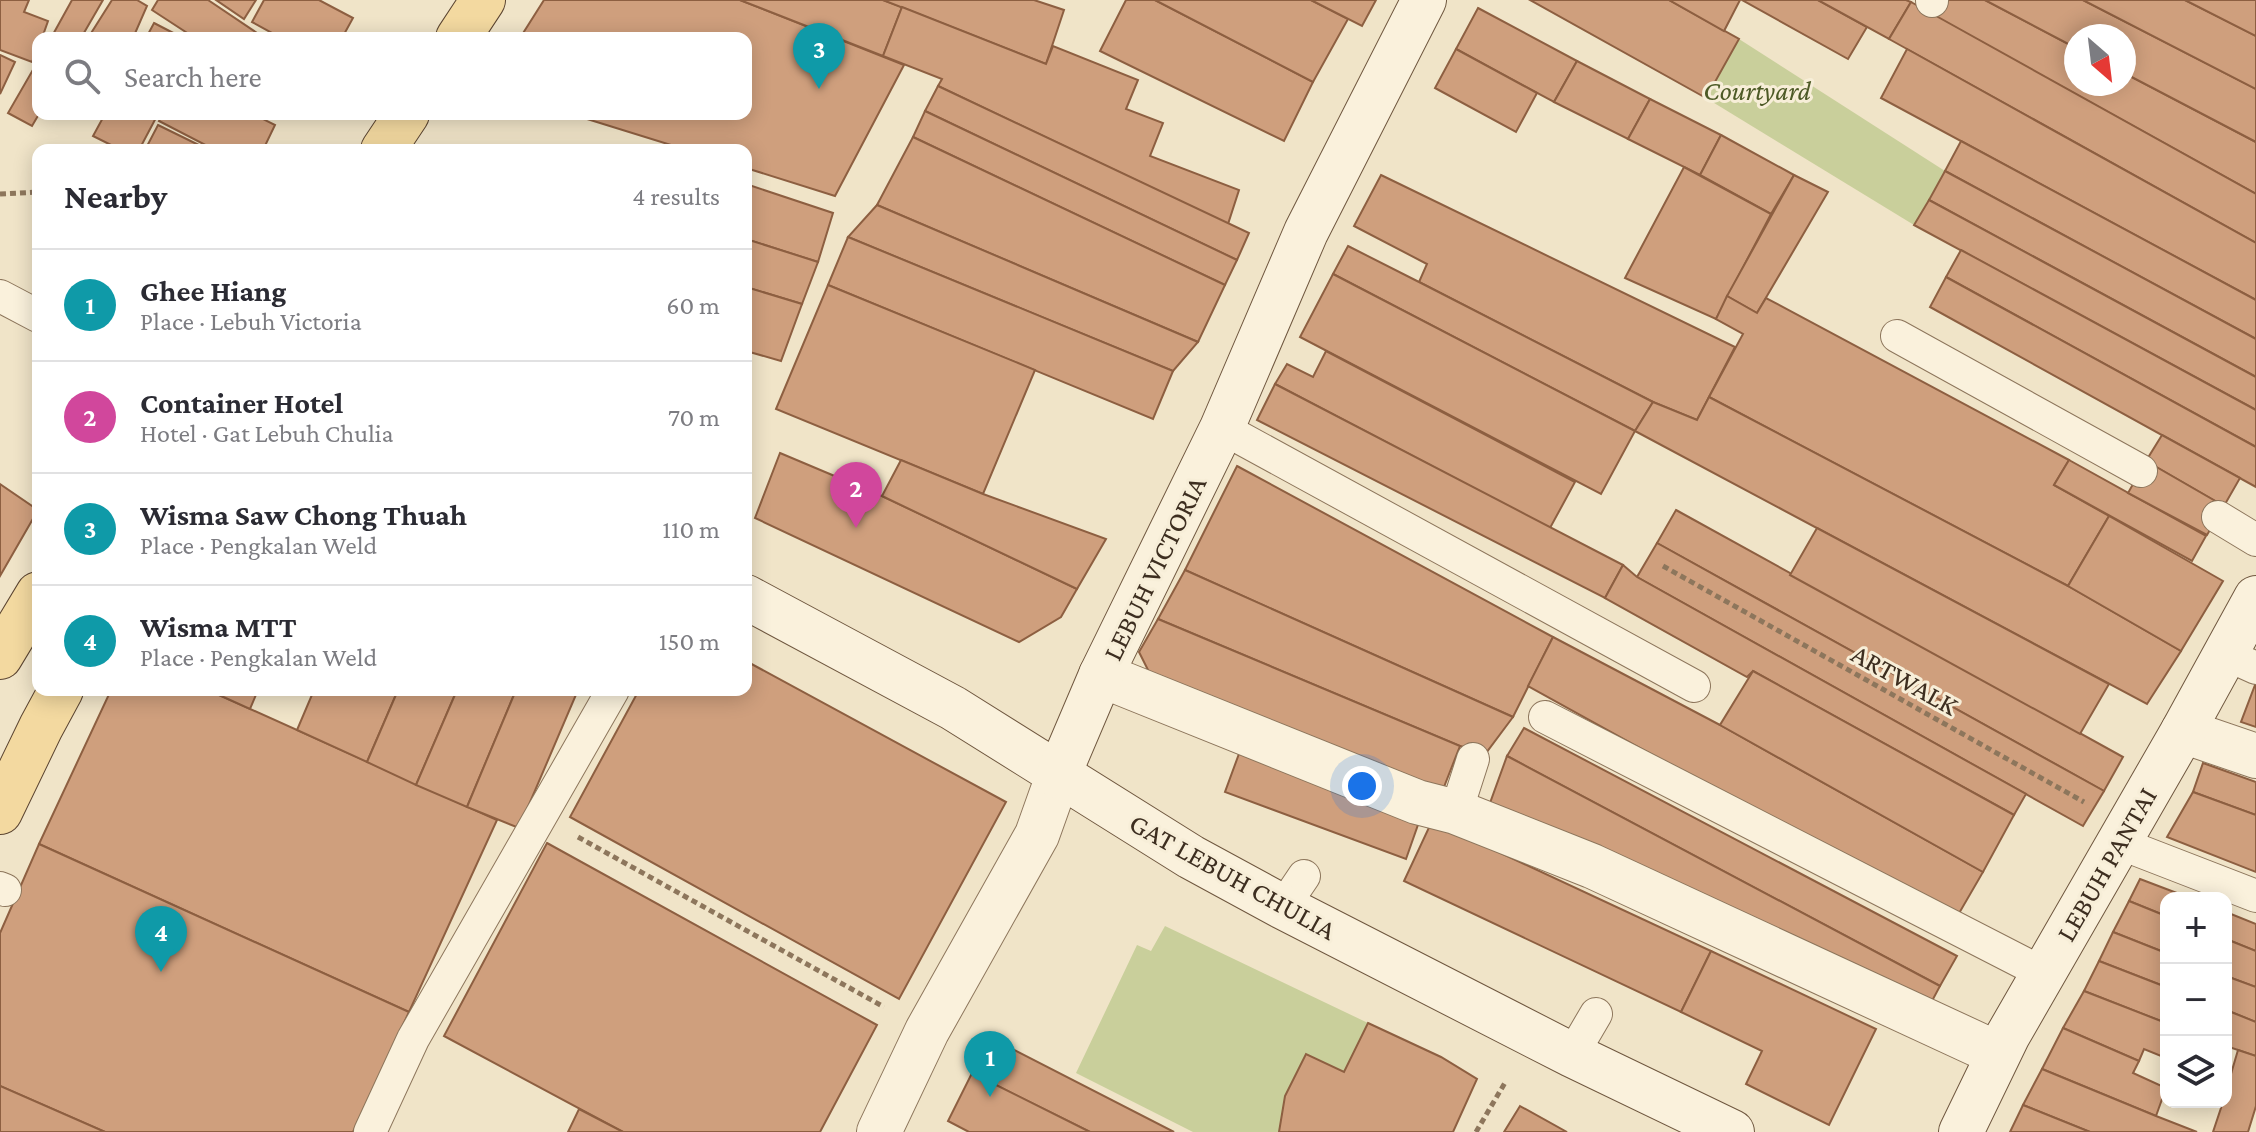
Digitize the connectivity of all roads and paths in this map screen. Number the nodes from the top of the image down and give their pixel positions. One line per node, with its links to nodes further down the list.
1 (1424, 0): 9 (street, LEBUH VICTORIA)
2 (403, 120): 3 (main road)
3 (387, 144)
4 (32, 192): 5 (path)
5 (0, 194)
6 (0, 296): 7 (lane)
7 (32, 313)
8 (1897, 336): 10 (lane)
9 (1222, 428): 19 (street, LEBUH VICTORIA); 20 (lane)
10 (2141, 471)
11 (2218, 517): 12 (lane)
12 (2256, 540)
13 (1663, 566): 31 (path, ARTWALK)
14 (2256, 598): 18 (street, LEBUH PANTAI)
15 (752, 600): 27 (street, GAT LEBUH CHULIA)
16 (32, 604): 17 (main road)
17 (0, 657)
18 (2241, 661): 24 (street, LEBUH PANTAI)
19 (1101, 675): 27 (street, LEBUH VICTORIA); 29 (street)
20 (1694, 686)
21 (58, 696): 28 (main road)
22 (610, 696): 30 (lane)
23 (1545, 717): 33 (lane)
24 (2183, 731): 25 (street); 31 (street, LEBUH PANTAI)
25 (2256, 756)
26 (1473, 759): 29 (lane)
27 (1058, 776): 35 (street, LEBUH VICTORIA); 37 (street, GAT LEBUH CHULIA)
28 (0, 812)
29 (1456, 812): 36 (street)
30 (541, 815): 35 (path); 39 (lane)
31 (2124, 834): 32 (lane); 33 (street, LEBUH PANTAI)
32 (2256, 896)
33 (2043, 973): 36 (street, LEBUH PANTAI)
34 (1596, 1014): 37 (lane)
35 (927, 1031): 40 (street, LEBUH VICTORIA)
36 (1998, 1054): 43 (street, LEBUH PANTAI)
37 (1572, 1055): 42 (street, GAT LEBUH CHULIA)
38 (1506, 1081): 41 (path)
39 (370, 1132)
40 (879, 1132)
41 (1476, 1132)
42 (1732, 1132)
43 (1961, 1132)

